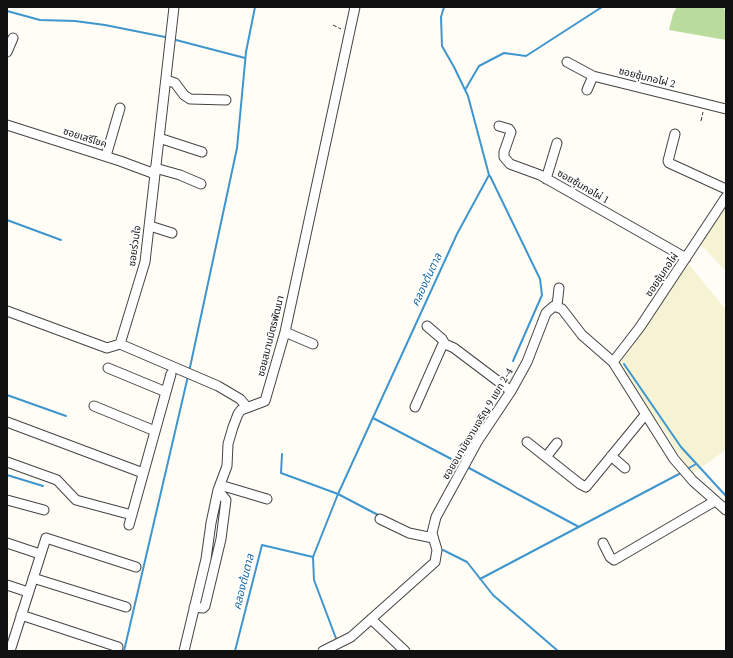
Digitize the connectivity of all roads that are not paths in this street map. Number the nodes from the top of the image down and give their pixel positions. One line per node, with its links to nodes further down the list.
1 (174, 7): 7 (street, ซอยร่วมใจ)
2 (355, 7): 31 (street, ซอยสมานมิตรพัฒนา)
3 (13, 38): 4 (street)
4 (7, 52)
5 (567, 62): 6 (street, ซอยซุ้มกอไผ่ 2)
6 (593, 76): 8 (street); 11 (street, ซอยซุ้มกอไผ่ 2)
7 (166, 80): 9 (street); 15 (street, ซอยร่วมใจ)
8 (587, 90)
9 (226, 100)
10 (120, 108): 18 (street)
11 (726, 108)
12 (7, 125): 18 (street, ซอยเสรีโชค)
13 (499, 126): 20 (street, ซอยซุ้มกอไผ่ 1)
14 (675, 134): 22 (street)
15 (159, 138): 17 (street); 19 (street, ซอยร่วมใจ)
16 (557, 143): 20 (street)
17 (202, 152)
18 (106, 156): 19 (street, ซอยเสรีโชค)
19 (155, 171): 21 (street, ซอยเสรีโชค); 24 (street, ซอยร่วมใจ)
20 (546, 179): 26 (street, ซอยซุ้มกอไผ่ 1)
21 (201, 184)
22 (726, 189)
23 (726, 197): 26 (street, ซอยซุ้มกอไผ่)
24 (150, 226): 25 (street); 32 (street, ซอยร่วมใจ)
25 (172, 232)
26 (686, 258): 35 (street, ซอยซุ้มกอไผ่)
27 (558, 288): 28 (street)
28 (557, 306): 35 (street); 38 (street, ซอยอนามัยงามเจริญ 9 แยก 2-4)
29 (7, 311): 32 (street)
30 (427, 326): 34 (street)
31 (285, 332): 33 (street); 41 (street, ซอยสมานมิตรพัฒนา)
32 (120, 344): 37 (street)
33 (313, 344)
34 (444, 344): 38 (street); 42 (street)
35 (613, 362): 43 (street)
36 (108, 368): 39 (street)
37 (173, 370): 39 (street); 41 (street)
38 (511, 391): 64 (street, ซอยอนามัยงามเจริญ 9 แยก 2-4)
39 (166, 392): 45 (street)
40 (94, 406): 45 (street)
41 (247, 407): 53 (street)
42 (415, 407)
43 (645, 415): 48 (street); 56 (street)
44 (7, 422): 52 (street)
45 (155, 431): 52 (street)
46 (527, 442): 49 (street)
47 (557, 443): 49 (street)
48 (611, 456): 49 (street); 51 (street)
49 (546, 457)
50 (7, 462): 59 (street)
51 (624, 468)
52 (143, 473): 59 (street)
53 (219, 488): 54 (street); 61 (street); 63 (street)
54 (267, 499)
55 (7, 500): 57 (street)
56 (715, 501): 58 (street); 66 (street)
57 (44, 510)
58 (726, 510)
59 (132, 515): 62 (street)
60 (380, 519): 64 (street)
61 (211, 523): 63 (street); 68 (street)
62 (129, 525)
63 (223, 529): 69 (street)
64 (433, 538): 77 (street, ซอยอนามัยงามเจริญ 9 แยก 2-4)
65 (7, 543): 67 (street)
66 (603, 543)
67 (40, 554): 70 (street); 71 (street)
68 (206, 558): 69 (street); 75 (street)
69 (216, 561): 75 (street)
70 (136, 567)
71 (33, 578): 73 (street); 74 (street)
72 (7, 586): 73 (street)
73 (28, 592): 76 (street)
74 (126, 607)
75 (194, 607): 82 (street)
76 (22, 615): 79 (street); 80 (street)
77 (371, 619): 83 (street, ซอยอนามัยงามเจริญ 9 แยก 2-4); 84 (street)
78 (7, 628): 79 (street)
79 (16, 631): 81 (street)
80 (118, 647)
81 (10, 651)
82 (184, 651)
83 (323, 651)
84 (405, 651)

